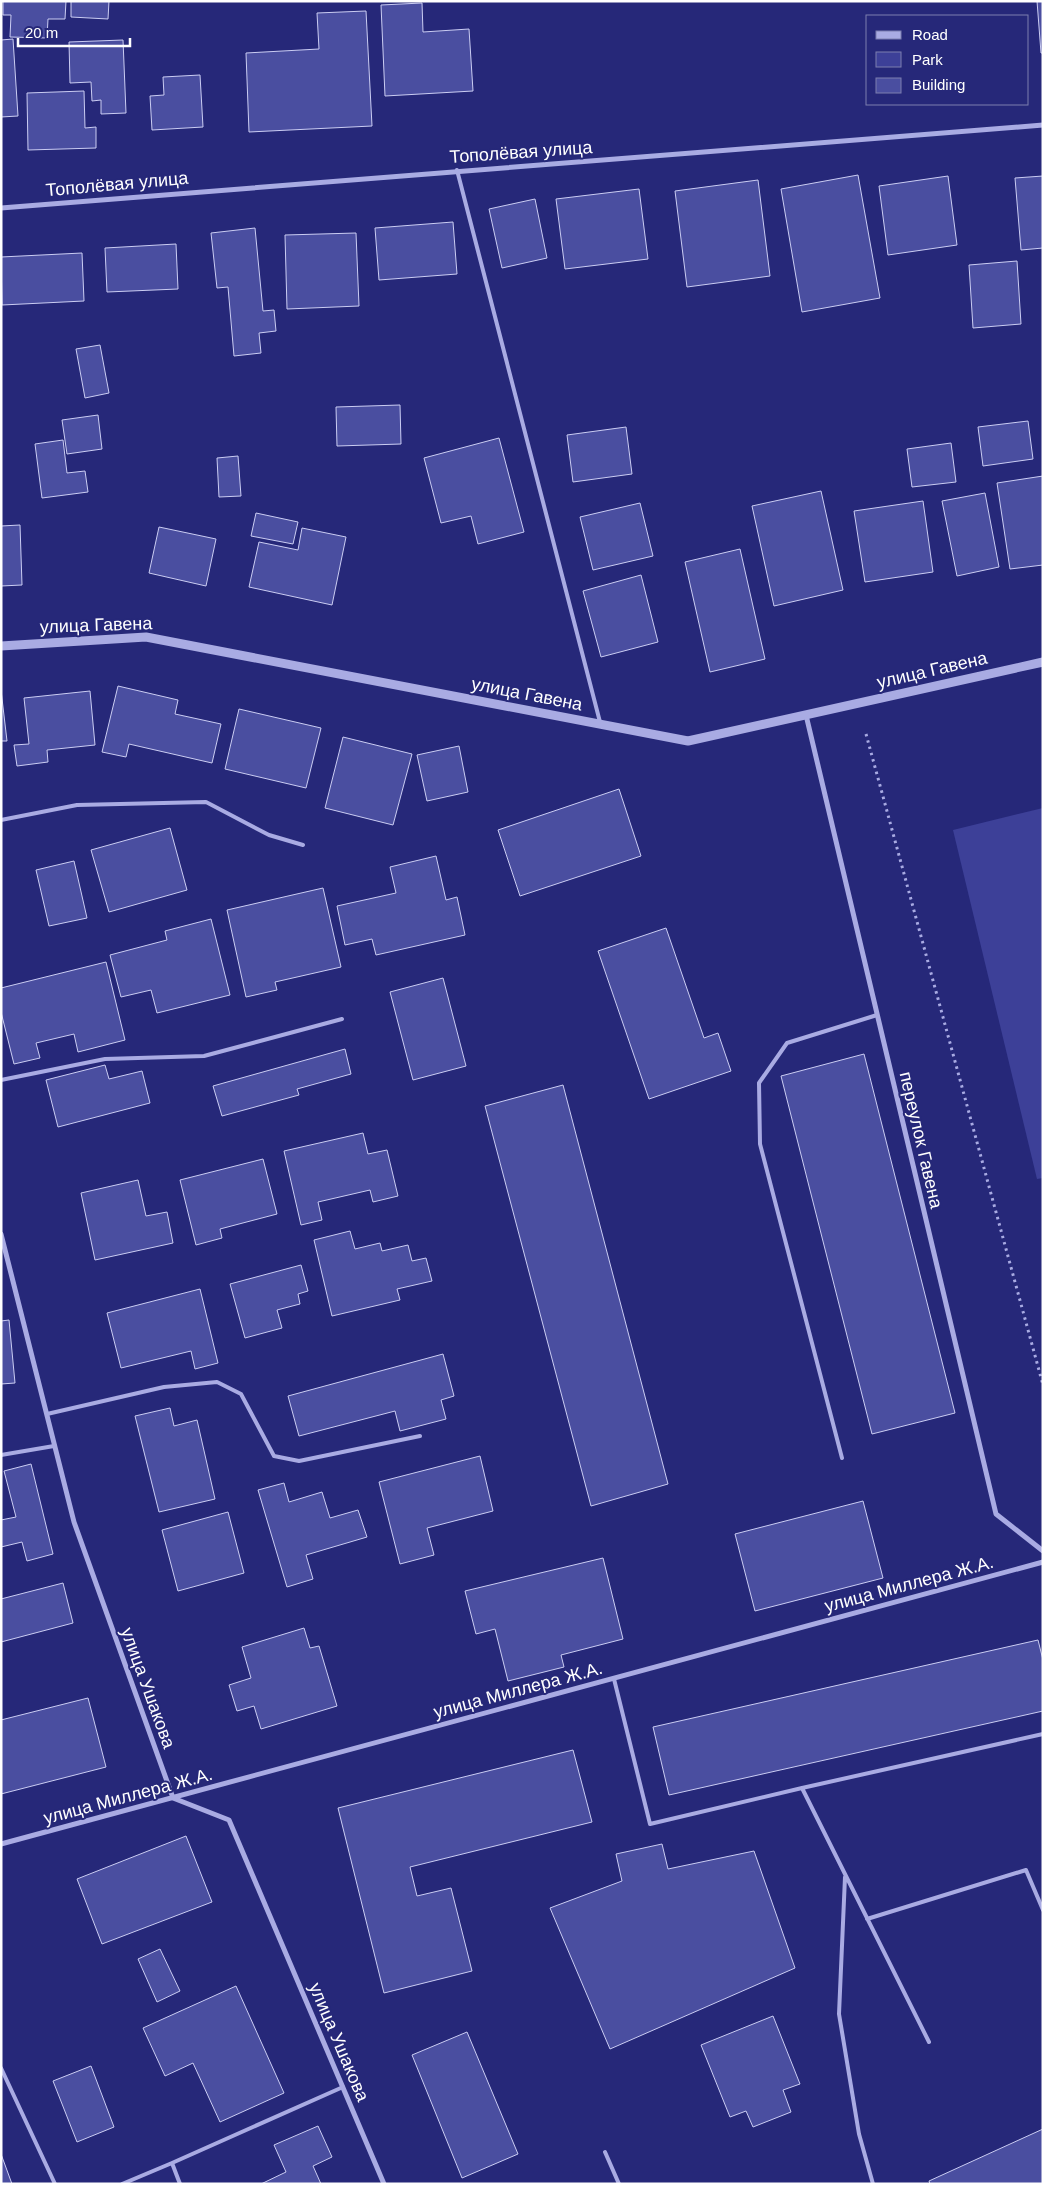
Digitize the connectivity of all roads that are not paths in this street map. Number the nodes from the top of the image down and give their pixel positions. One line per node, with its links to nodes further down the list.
1 (1043, 125): 2 (street, Тополёвая улица)
2 (457, 170): 3 (street, Тополёвая улица); 7 (lane)
3 (1, 208)
4 (1, 646): 7 (street, улица Гавена)
5 (1043, 662): 6 (street, улица Гавена)
6 (806, 715): 7 (street, улица Гавена); 10 (street, переулок Гавена)
7 (601, 724)
8 (1, 820): 9 (lane)
9 (303, 845)
10 (877, 1015): 18 (lane); 19 (street, переулок Гавена)
11 (342, 1020): 12 (lane)
12 (1, 1080)
13 (1, 1234): 14 (street, улица Ушакова)
14 (47, 1414): 15 (lane); 16 (street, улица Ушакова)
15 (420, 1436)
16 (54, 1446): 17 (lane); 24 (street, улица Ушакова)
17 (1, 1455)
18 (842, 1458)
19 (1043, 1551)
20 (1043, 1562): 21 (street, улица Миллера Ж.А.)
21 (614, 1679): 23 (lane); 24 (street, улица Миллера Ж.А.)
22 (1043, 1734): 23 (lane)
23 (802, 1788): 26 (lane)
24 (173, 1798): 25 (street, улица Миллера Ж.А.); 31 (street, улица Ушакова)
25 (1, 1844)
26 (845, 1875): 28 (lane); 39 (lane)
27 (1043, 1910): 28 (lane)
28 (867, 1920): 29 (lane)
29 (928, 2042)
30 (1, 2068): 34 (lane)
31 (343, 2087): 33 (lane); 37 (street, улица Ушакова)
32 (605, 2152): 38 (lane)
33 (172, 2164): 35 (lane); 36 (lane)
34 (55, 2184)
35 (122, 2184)
36 (180, 2184)
37 (384, 2184)
38 (619, 2184)
39 (873, 2184)

